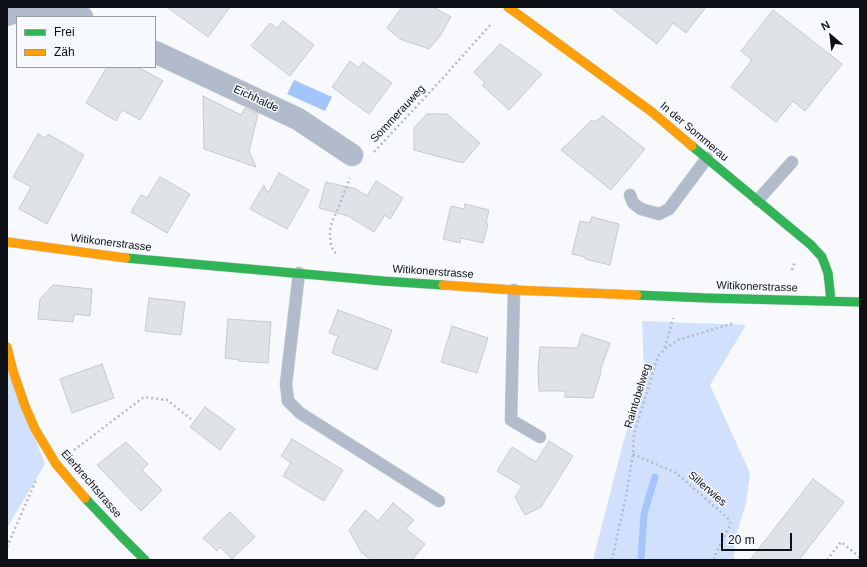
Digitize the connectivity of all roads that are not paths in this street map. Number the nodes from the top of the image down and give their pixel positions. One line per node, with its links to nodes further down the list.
1 (44, 7): 4 (street)
2 (49, 7): 5 (street)
3 (508, 7): 8 (main road, In der Sommerau)
4 (7, 15)
5 (80, 16)
6 (156, 52): 7 (street, Eichhalde)
7 (352, 155)
8 (708, 158): 10 (lane); 11 (main road, In der Sommerau)
9 (792, 162): 11 (lane)
10 (630, 195)
11 (758, 200): 15 (main road, In der Sommerau)
12 (7, 242): 13 (main road, Witikonerstrasse)
13 (299, 273): 14 (main road, Witikonerstrasse); 19 (lane)
14 (514, 290): 15 (main road, Witikonerstrasse); 18 (lane)
15 (831, 301): 16 (main road, Witikonerstrasse)
16 (860, 302)
17 (7, 346): 20 (main road, Eierbrechtstrasse)
18 (540, 437)
19 (439, 501)
20 (145, 560)

